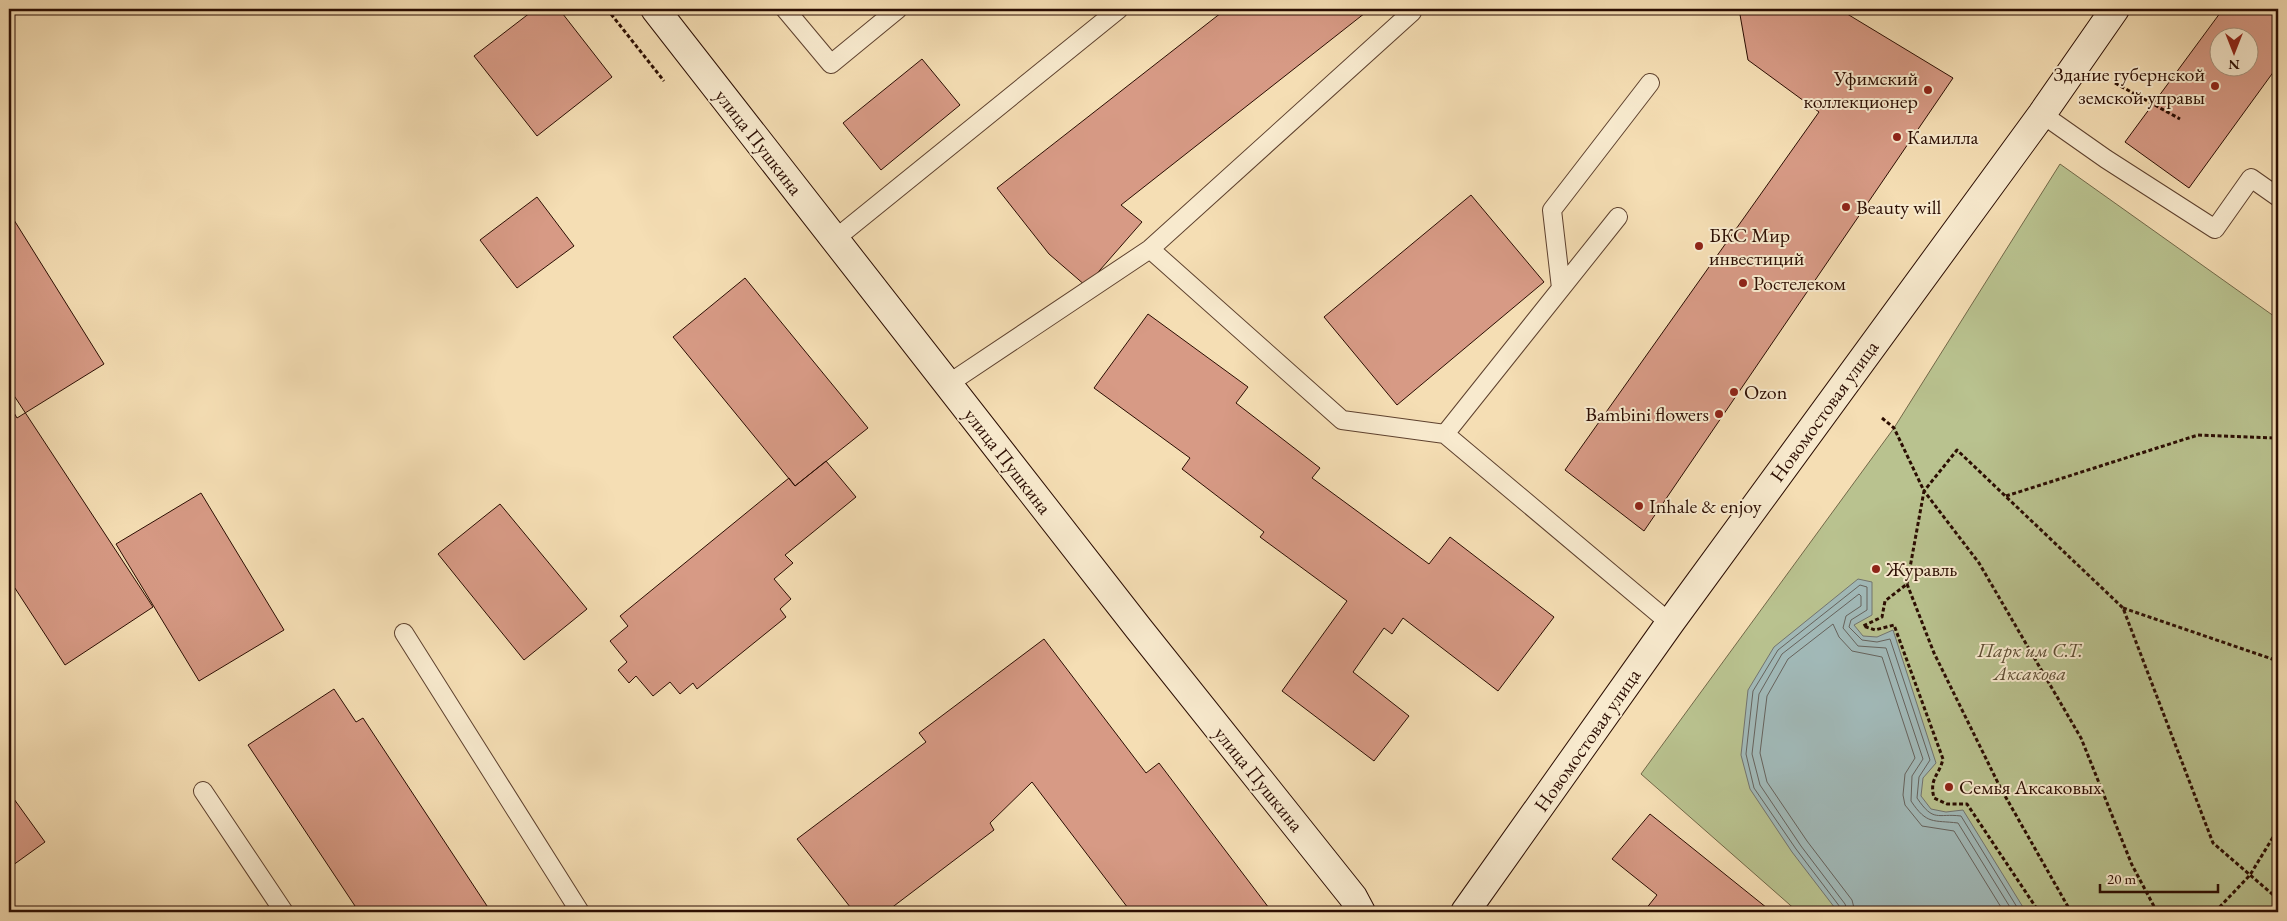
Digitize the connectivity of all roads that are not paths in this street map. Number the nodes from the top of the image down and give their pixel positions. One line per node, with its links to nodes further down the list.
1 (655, 9): 11 (street, улица Пушкина)
2 (785, 9): 3 (lane)
3 (898, 9)
4 (1119, 9): 11 (lane)
5 (1412, 9): 12 (lane)
6 (2115, 9): 8 (street, Новомостовая улица)
7 (1650, 83): 13 (lane)
8 (2042, 114): 9 (lane); 16 (street, Новомостовая улица)
9 (2278, 197)
10 (1618, 217): 13 (lane)
11 (835, 239): 14 (street, улица Пушкина)
12 (1150, 249): 14 (lane); 15 (lane)
13 (1561, 288): 15 (lane)
14 (948, 384): 21 (street, улица Пушкина)
15 (1445, 434): 16 (lane)
16 (1670, 623): 22 (street, Новомостовая улица)
17 (404, 633): 20 (lane)
18 (203, 791): 19 (lane)
19 (284, 912)
20 (580, 912)
21 (1361, 912)
22 (1465, 912)

